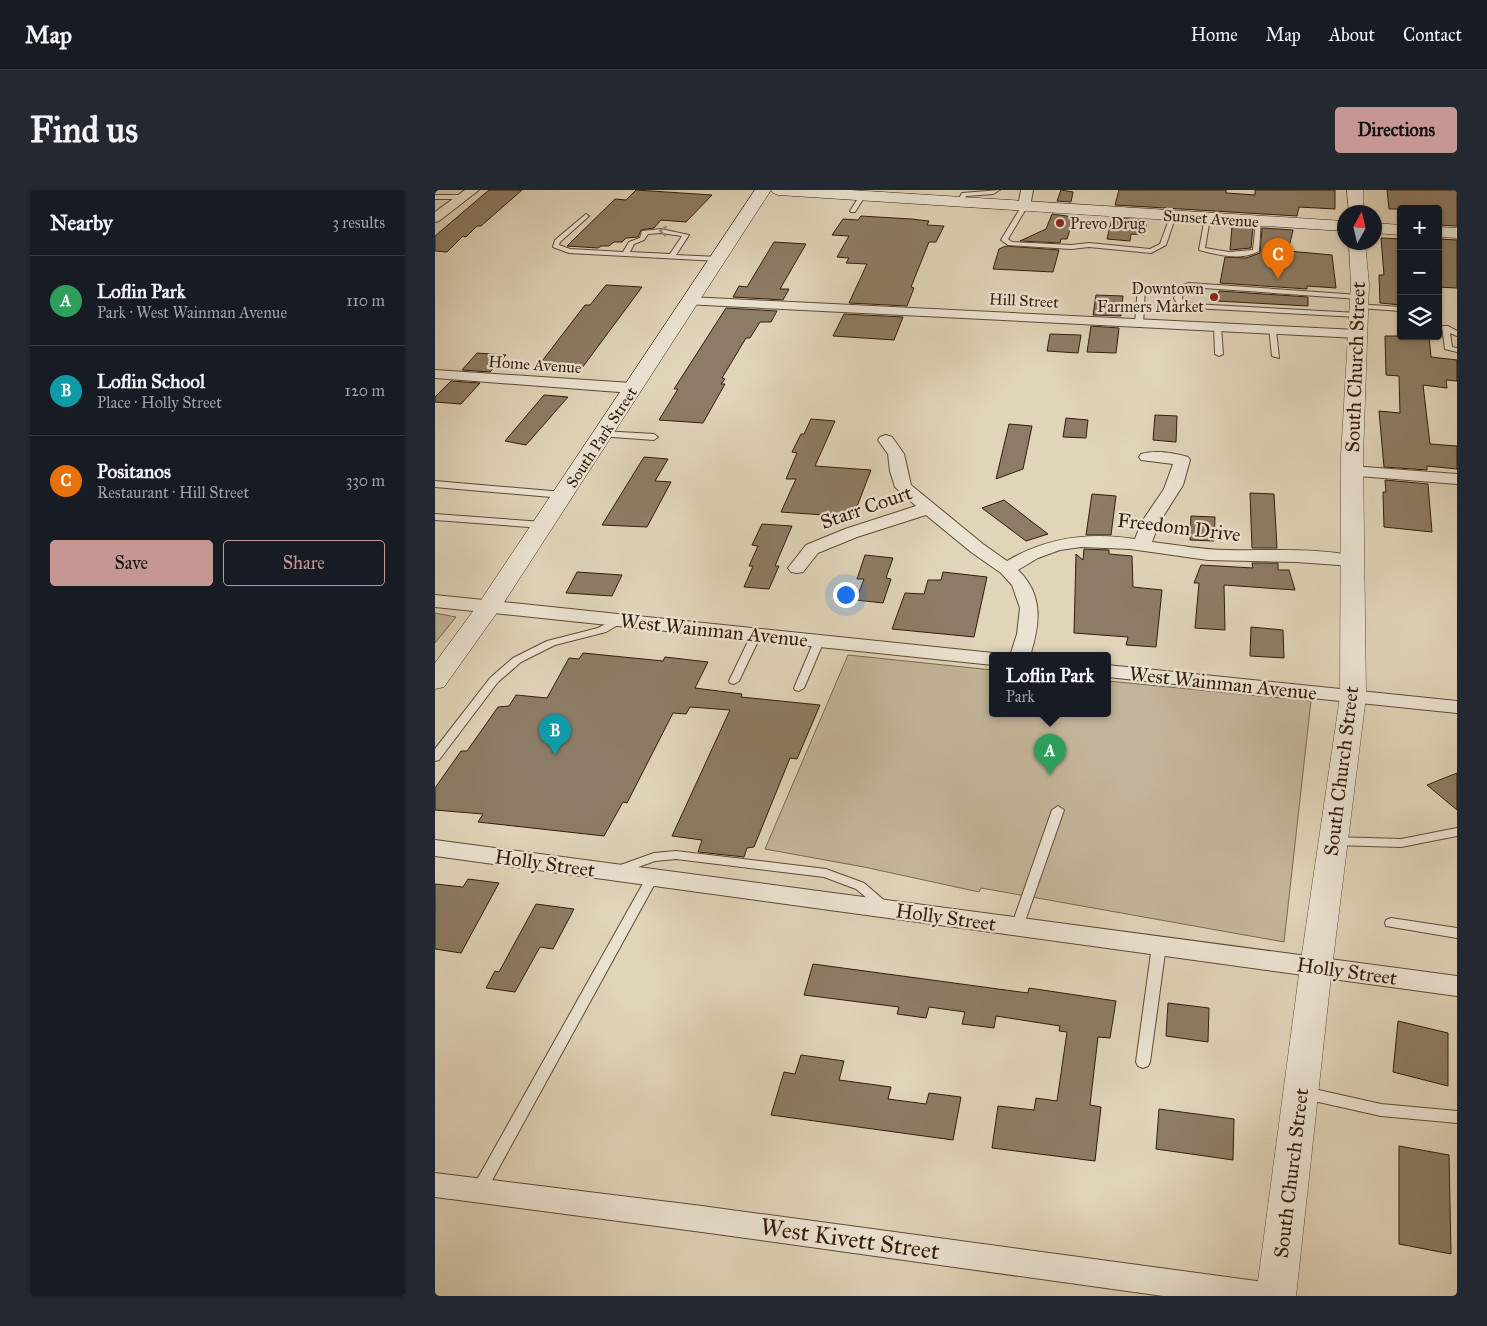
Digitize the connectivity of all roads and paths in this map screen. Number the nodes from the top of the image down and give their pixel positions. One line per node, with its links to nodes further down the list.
1 (763, 190): 27 (main road, South Park Street)
2 (778, 190): 8 (main road, Sunset Avenue)
3 (997, 190): 10 (lane)
4 (1027, 190): 12 (street)
5 (1355, 190): 11 (main road)
6 (469, 193): 9 (lane); 16 (street)
7 (909, 194): 8 (main road, Sunset Avenue); 10 (main road, Sunset Avenue)
8 (862, 196): 13 (lane)
9 (435, 197)
10 (960, 202): 12 (main road, Sunset Avenue)
11 (1356, 205)
12 (1024, 207): 14 (main road, Sunset Avenue); 14 (lane)
13 (853, 211)
14 (1173, 215): 17 (main road, Sunset Avenue)
15 (586, 216): 25 (lane)
16 (435, 218)
17 (1207, 218): 18 (main road, Sunset Avenue); 18 (lane)
18 (1259, 221): 19 (main road, Sunset Avenue)
19 (1337, 226)
20 (1382, 229): 21 (main road)
21 (1397, 230)
22 (1442, 232): 23 (main road)
23 (1457, 233)
24 (1357, 250): 31 (main road, South Church Street)
25 (625, 254): 26 (lane); 26 (lane, one-way to 25)
26 (673, 256): 27 (lane)
27 (718, 259): 29 (main road, South Park Street)
28 (1141, 288): 32 (lane)
29 (690, 301): 32 (street, Hill Street); 42 (main road, South Park Street)
30 (1397, 309): 31 (lane)
31 (1359, 313): 31 (lane); 36 (street, Hill Street); 47 (main road, South Church Street)
32 (1139, 324): 34 (street, Hill Street)
33 (1442, 326): 37 (lane)
34 (1217, 327): 36 (street, Hill Street); 39 (lane)
35 (1442, 328): 38 (lane)
36 (1272, 330): 40 (lane)
37 (1457, 334)
38 (1457, 350)
39 (1219, 354)
40 (1276, 356)
41 (435, 374): 42 (street, Home Avenue)
42 (632, 388): 43 (main road, South Park Street)
43 (602, 434): 44 (lane); 50 (main road, South Park Street)
44 (654, 437)
45 (886, 440): 51 (street)
46 (1147, 457): 54 (street)
47 (1352, 471): 48 (street); 55 (main road, South Church Street)
48 (1457, 479)
49 (435, 484): 50 (lane)
50 (563, 494): 53 (main road, South Park Street)
51 (929, 508): 56 (street, Starr Court); 57 (street)
52 (435, 516): 53 (lane)
53 (543, 525): 59 (main road, South Park Street)
54 (1143, 544): 55 (street, Freedom Drive); 57 (street, Freedom Drive)
55 (1352, 561): 69 (main road, South Church Street)
56 (797, 568)
57 (1007, 569): 63 (street)
58 (435, 601): 59 (street, West Wainman Avenue)
59 (489, 607): 60 (street, West Wainman Avenue); 66 (main road, South Park Street)
60 (619, 620): 61 (street, West Wainman Avenue); 71 (lane)
61 (756, 635): 62 (street, West Wainman Avenue); 67 (lane)
62 (819, 641): 64 (street, West Wainman Avenue); 68 (lane)
63 (1021, 652)
64 (989, 659)
65 (1111, 671): 69 (street, West Wainman Avenue)
66 (435, 681)
67 (734, 681)
68 (799, 688)
69 (1353, 697): 70 (street, West Wainman Avenue); 74 (main road, South Church Street)
70 (1457, 707)
71 (435, 757)
72 (1058, 810): 80 (lane)
73 (1457, 832): 74 (lane)
74 (1333, 841): 83 (main road, South Church Street)
75 (435, 848): 76 (street, Holly Street)
76 (612, 872): 77 (street, Holly Street); 78 (lane)
77 (652, 878): 78 (street, Holly Street); 89 (lane)
78 (889, 910): 80 (street, Holly Street)
79 (1391, 923): 81 (lane)
80 (1017, 927): 82 (street, Holly Street)
81 (1457, 933)
82 (1159, 946): 83 (street, Holly Street); 85 (lane)
83 (1316, 967): 84 (street, Holly Street); 86 (main road, South Church Street)
84 (1457, 986)
85 (1143, 1062)
86 (1301, 1092): 87 (lane); 91 (main road, South Church Street)
87 (1457, 1117)
88 (435, 1185): 89 (street, West Kivett Street)
89 (479, 1190): 90 (street, West Kivett Street)
90 (1264, 1296)
91 (1276, 1296)

